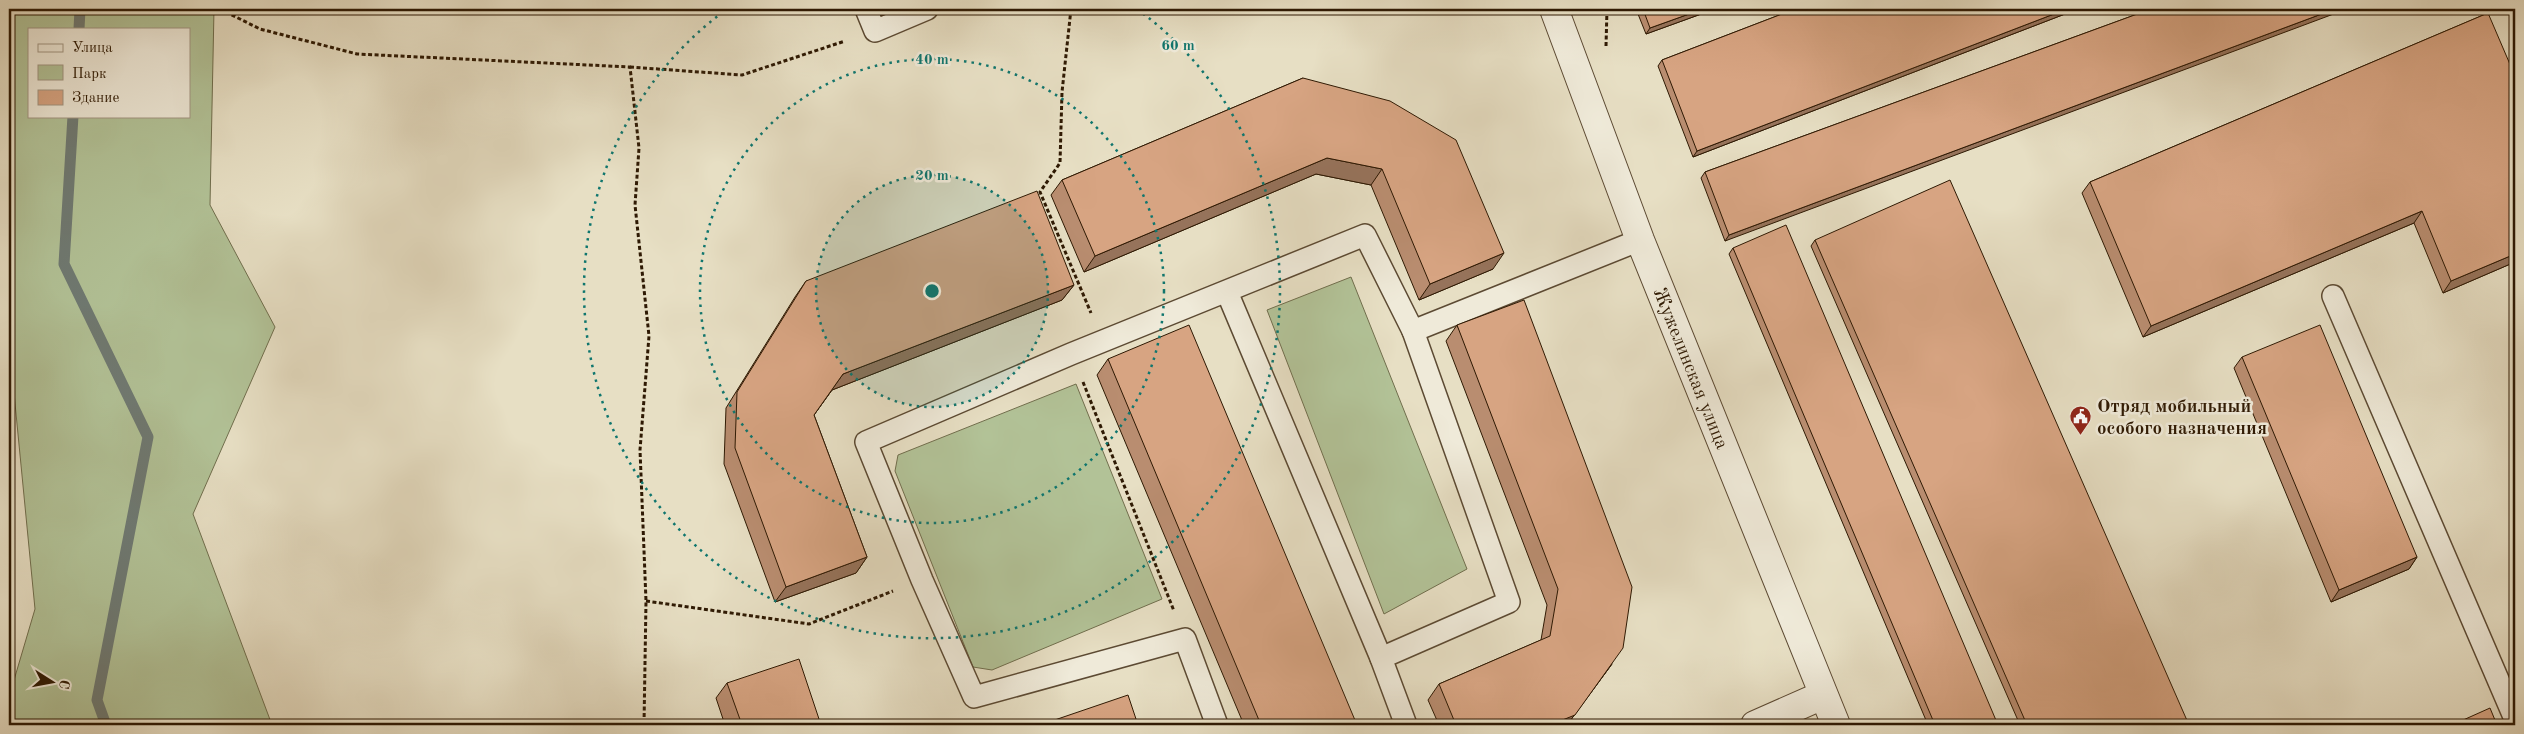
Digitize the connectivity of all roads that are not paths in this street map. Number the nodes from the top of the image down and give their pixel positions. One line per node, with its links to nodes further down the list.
1 (866, 9): 2 (lane)
2 (928, 9)
3 (1554, 9): 4 (street, Жужелинская улица)
4 (1640, 240): 7 (lane); 9 (street, Жужелинская улица)
5 (1227, 292): 7 (lane); 8 (lane); 11 (lane)
6 (2333, 296): 10 (lane)
7 (1413, 331): 8 (lane)
8 (1381, 658): 12 (lane)
9 (1823, 695): 13 (street); 14 (street, Жужелинская улица)
10 (2515, 719)
11 (1217, 725)
12 (1406, 725)
13 (1754, 725)
14 (1836, 725)

